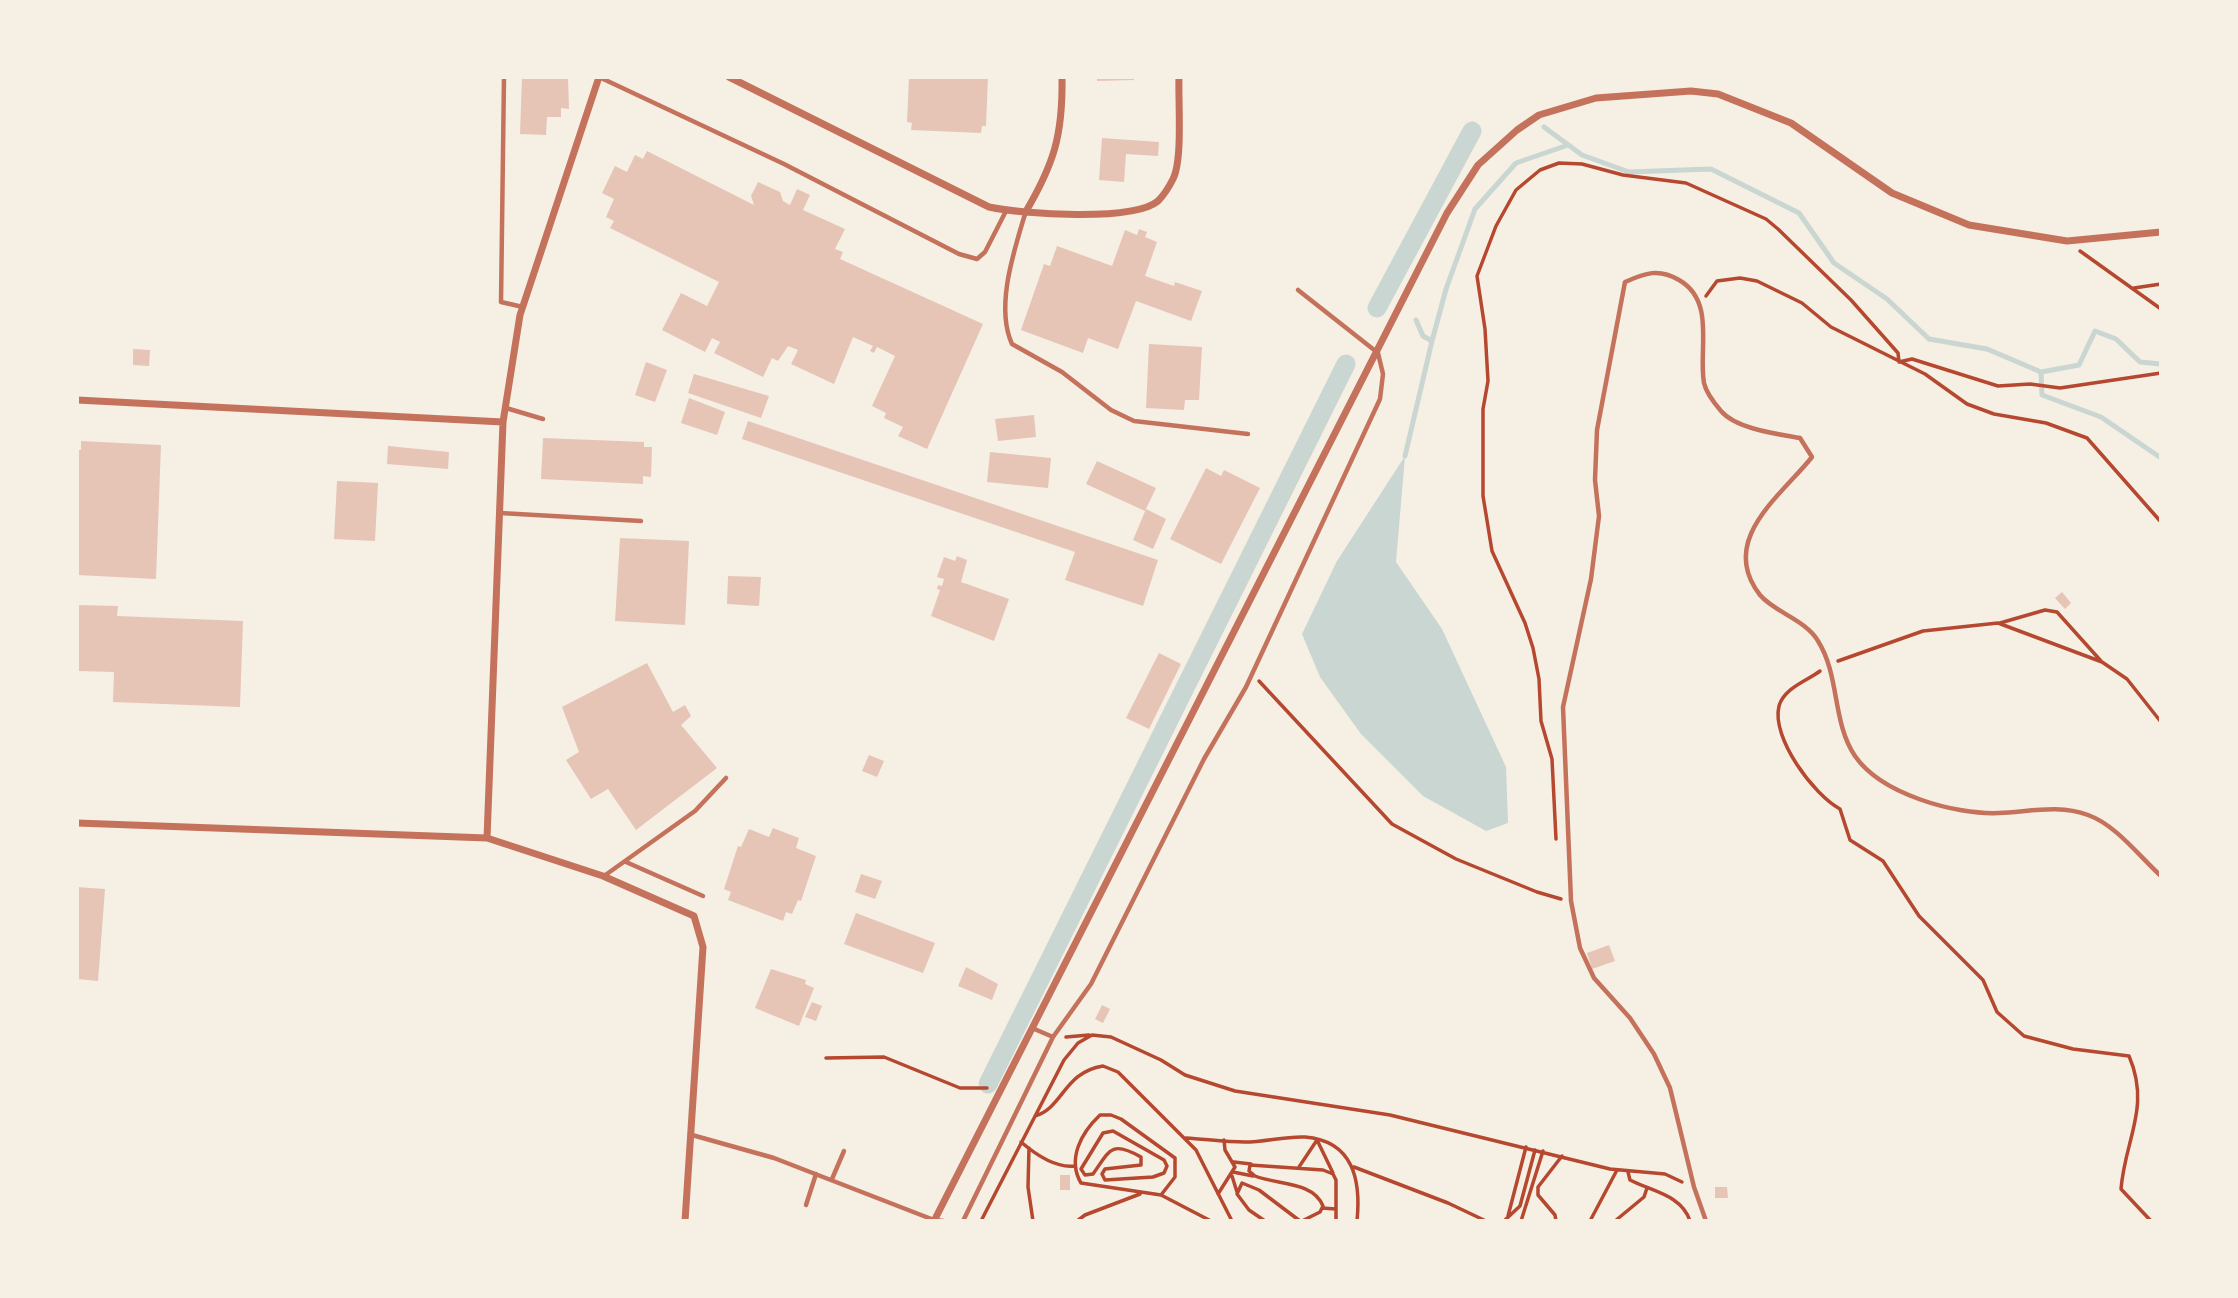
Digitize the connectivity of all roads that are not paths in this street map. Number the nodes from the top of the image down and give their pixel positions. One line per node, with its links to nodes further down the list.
1 (504, 77): 10 (lane)
2 (599, 77): 6 (lane); 10 (street)
3 (730, 77): 6 (street)
4 (1062, 77): 7 (street)
5 (1179, 77): 7 (street)
6 (1006, 211): 7 (street)
7 (1025, 213): 16 (lane)
8 (2161, 232): 11 (street)
9 (1298, 290): 11 (lane)
10 (523, 307): 13 (street)
11 (1378, 353): 26 (street); 27 (lane)
12 (77, 400): 15 (street)
13 (506, 408): 14 (lane); 15 (street)
14 (543, 419)
15 (503, 422): 17 (street)
16 (1248, 434)
17 (500, 513): 18 (lane); 21 (street)
18 (641, 521)
19 (726, 778): 22 (lane)
20 (77, 822): 21 (street)
21 (487, 838): 23 (street)
22 (625, 862): 23 (lane); 25 (lane)
23 (603, 876): 28 (street)
24 (2161, 876): 37 (lane)
25 (703, 896)
26 (1031, 1028): 27 (lane); 34 (street)
27 (1053, 1037): 36 (lane)
28 (691, 1135): 30 (lane); 33 (street)
29 (844, 1151): 31 (lane)
30 (816, 1174): 31 (lane); 32 (lane)
31 (832, 1180): 34 (lane)
32 (806, 1205)
33 (685, 1221)
34 (934, 1221): 35 (lane)
35 (944, 1221)
36 (963, 1221)
37 (1706, 1221)

